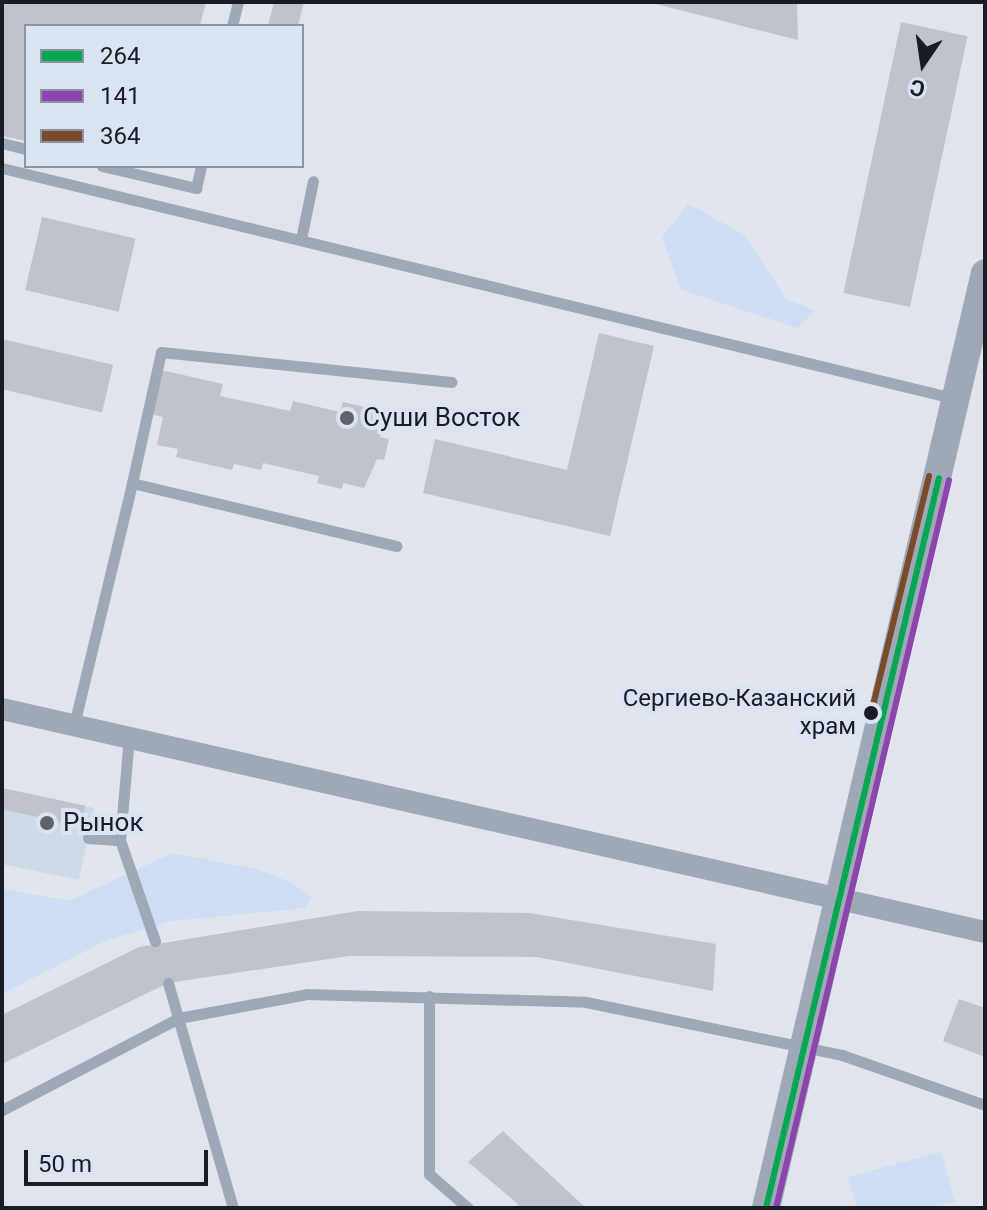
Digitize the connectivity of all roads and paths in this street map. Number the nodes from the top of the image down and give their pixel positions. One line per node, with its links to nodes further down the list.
1 (238, 2): 2 (lane)
2 (232, 24)
3 (2, 143): 4 (lane)
4 (24, 148)
5 (2, 168): 9 (lane)
6 (111, 168): 7 (lane)
7 (201, 168)
8 (313, 181): 9 (lane)
9 (301, 239): 12 (lane)
10 (985, 273): 12 (street)
11 (451, 382): 13 (lane)
12 (957, 399): 20 (street)
13 (132, 483): 14 (lane); 16 (lane)
14 (397, 546)
15 (2, 709): 16 (street)
16 (74, 725): 17 (street)
17 (129, 737): 19 (lane); 20 (street)
18 (88, 838): 19 (lane)
19 (120, 840): 22 (lane)
20 (837, 899): 21 (street); 26 (street)
21 (985, 932)
22 (155, 941)
23 (168, 983): 25 (lane)
24 (429, 996): 25 (lane); 26 (lane); 30 (lane)
25 (179, 1018): 28 (lane); 29 (lane)
26 (803, 1047): 27 (lane); 31 (street)
27 (985, 1105)
28 (2, 1110)
29 (233, 1208)
30 (468, 1208)
31 (766, 1208)

